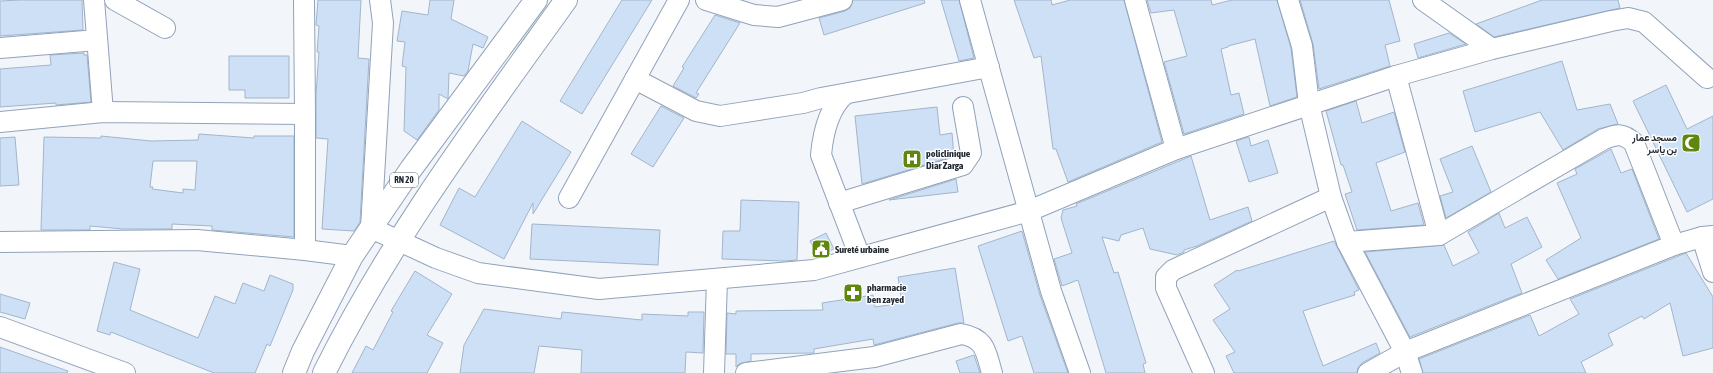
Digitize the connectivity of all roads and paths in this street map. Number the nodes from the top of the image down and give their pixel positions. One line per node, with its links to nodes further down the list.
1 (94, 0): 17 (street)
2 (115, 0): 16 (street)
3 (304, 0): 28 (street)
4 (380, 0): 35 (street)
5 (536, 0): 35 (main road, RN 20)
6 (566, 0): 38 (main road, RN 20)
7 (679, 0): 23 (street)
8 (706, 0): 15 (street)
9 (790, 0): 15 (street)
10 (842, 0): 15 (street)
11 (970, 0): 20 (street)
12 (1135, 0): 30 (street)
13 (1288, 0): 25 (street)
14 (1422, 0): 19 (street)
15 (778, 17)
16 (165, 28)
17 (97, 40): 18 (street); 27 (street)
18 (0, 48)
19 (1492, 49): 21 (street); 22 (street)
20 (989, 66): 24 (street); 34 (street)
21 (1396, 76): 25 (street); 36 (street)
22 (1707, 78)
23 (635, 79): 24 (street); 32 (street)
24 (845, 94): 33 (street)
25 (1309, 104): 30 (street); 31 (street)
26 (963, 107): 33 (street)
27 (103, 112): 28 (street); 29 (street)
28 (306, 114): 42 (street)
29 (0, 122)
30 (1176, 149): 34 (street)
31 (1331, 197): 40 (street); 58 (street)
32 (569, 198)
33 (840, 203): 44 (street)
34 (1029, 211): 44 (street); 57 (street)
35 (371, 228): 38 (street); 43 (main road, RN 20)
36 (1439, 235): 40 (street); 41 (street)
37 (1707, 237): 41 (street); 45 (street)
38 (398, 241): 46 (street); 53 (main road, RN 20)
39 (0, 242): 42 (street)
40 (1347, 242): 48 (street)
41 (1674, 245): 48 (street)
42 (305, 250): 43 (street)
43 (352, 256): 52 (main road, RN 20)
44 (860, 257): 46 (street)
45 (1713, 272)
46 (717, 279): 54 (street)
47 (0, 327): 50 (street)
48 (1404, 352): 59 (street); 60 (street)
49 (875, 365): 55 (street); 56 (street)
50 (88, 367): 51 (street)
51 (125, 373)
52 (294, 373)
53 (324, 373)
54 (714, 373)
55 (746, 373)
56 (992, 373)
57 (1080, 373)
58 (1204, 373)
59 (1368, 373)
60 (1412, 373)

